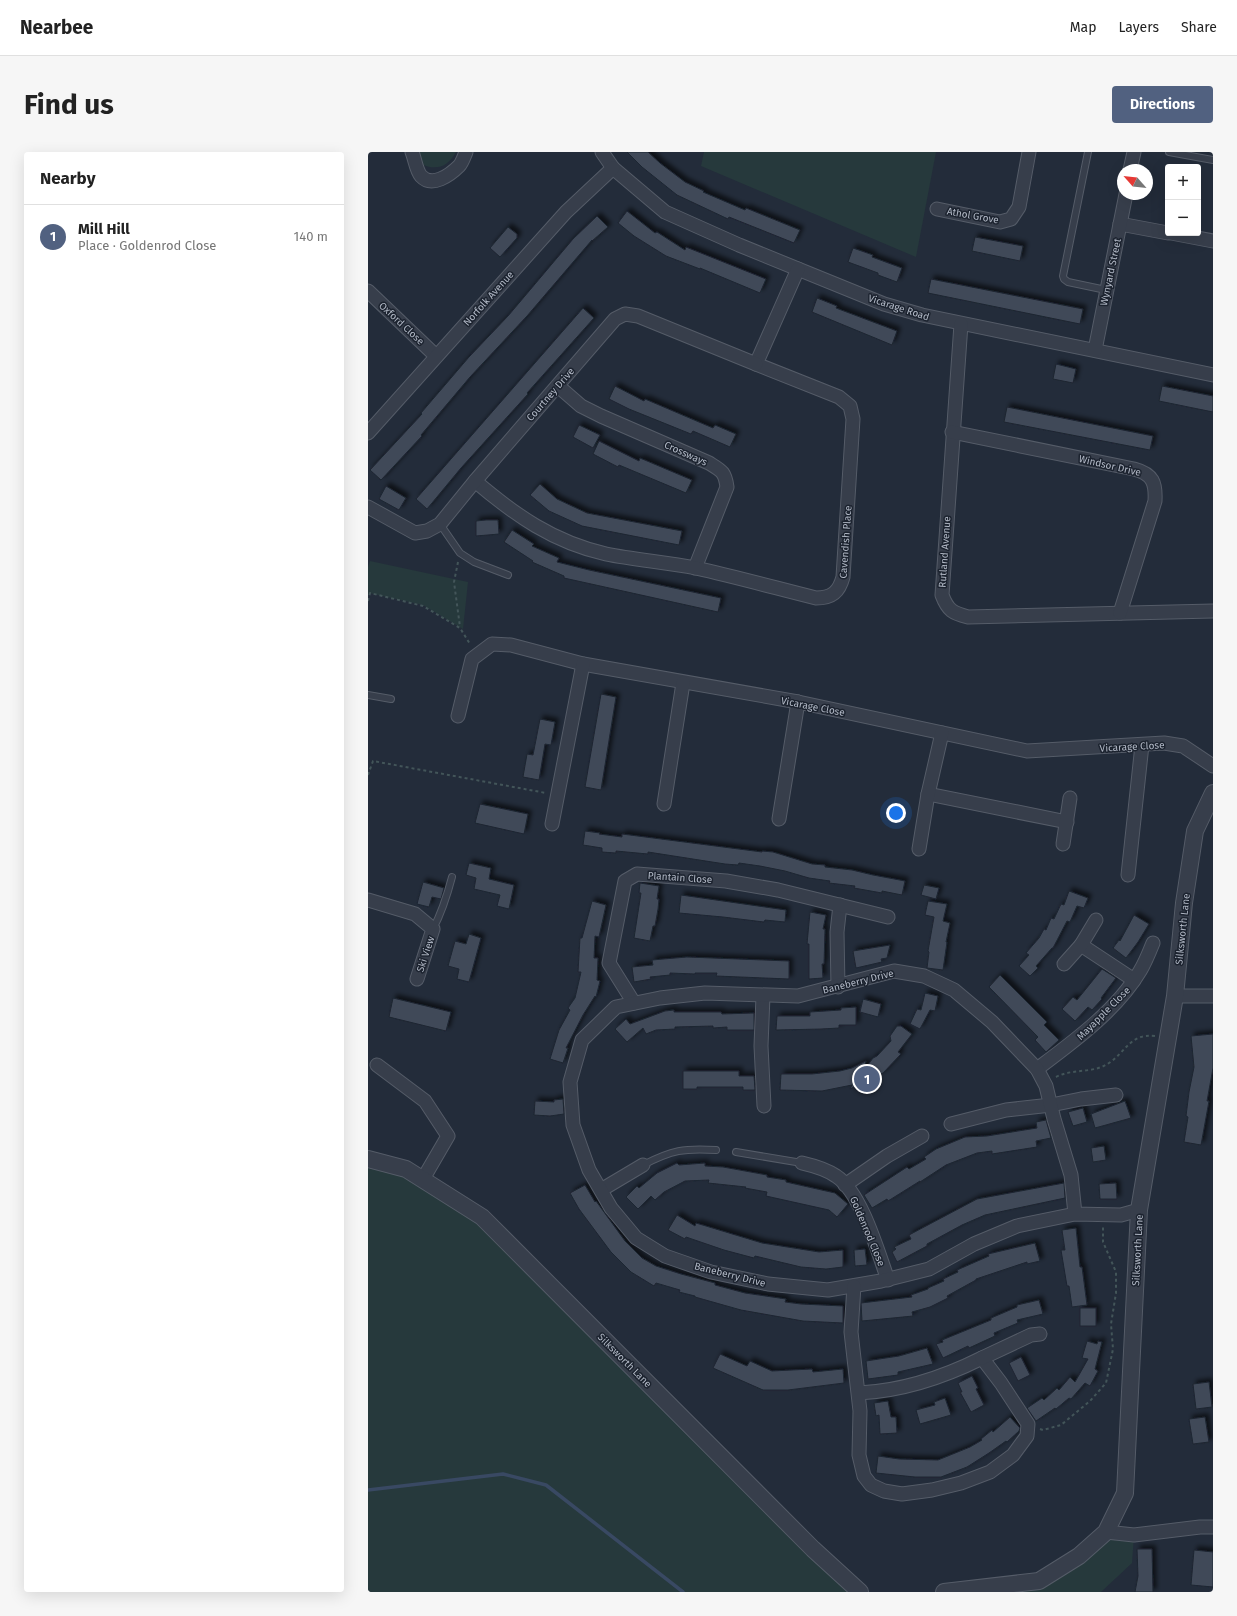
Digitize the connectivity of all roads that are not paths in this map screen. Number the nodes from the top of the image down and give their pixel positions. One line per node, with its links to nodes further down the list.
1 (412, 152): 2 (street)
2 (466, 152)
3 (602, 152): 10 (street, Vicarage Road)
4 (1029, 152): 12 (street, Athol Grove)
5 (1088, 152): 18 (lane)
6 (1134, 152): 9 (street)
7 (1169, 152): 8 (lane)
8 (1213, 160)
9 (1131, 164)
10 (613, 168): 17 (street, Vicarage Road); 22 (street, Norfolk Avenue)
11 (1125, 200): 13 (street, Wynyard Street)
12 (937, 209)
13 (1120, 224): 14 (street); 18 (street, Wynyard Street)
14 (1165, 232)
15 (1186, 236): 16 (street)
16 (1213, 241)
17 (798, 269): 20 (street, Vicarage Road); 23 (street)
18 (1106, 290): 21 (street, Wynyard Street)
19 (368, 291): 22 (street, Oxford Close)
20 (961, 324): 21 (street, Vicarage Road); 26 (street, Rutland Avenue)
21 (1095, 350): 24 (street, Vicarage Road)
22 (436, 356): 27 (street, Norfolk Avenue)
23 (756, 364): 25 (street, Courtney Drive); 31 (street, Cavendish Place)
24 (1213, 375)
25 (558, 386): 28 (street, Courtney Drive); 31 (street, Crossways)
26 (952, 432): 34 (street, Windsor Drive); 34 (street, Rutland Avenue)
27 (368, 433)
28 (475, 481): 30 (street, Courtney Drive); 31 (street, Cavendish Place)
29 (368, 507): 30 (street, Courtney Drive)
30 (440, 524): 32 (lane)
31 (695, 568)
32 (508, 576)
33 (1213, 611): 34 (street, Rutland Avenue)
34 (1120, 614)
35 (583, 664): 36 (street, Vicarage Close); 40 (street, Vicarage Close); 50 (street)
36 (683, 683): 39 (street, Vicarage Close); 47 (street)
37 (368, 694): 38 (lane)
38 (391, 699)
39 (798, 702): 41 (street, Vicarage Close); 48 (street)
40 (458, 716)
41 (942, 733): 42 (street, Vicarage Close); 45 (street)
42 (1142, 745): 43 (street, Vicarage Close); 53 (street)
43 (1213, 766)
44 (1213, 793): 67 (street, Silksworth Lane)
45 (928, 794): 49 (street); 52 (street)
46 (1070, 798): 49 (street)
47 (664, 804)
48 (779, 819)
49 (1067, 822): 51 (street)
50 (552, 824)
51 (1063, 844)
52 (919, 849)
53 (1128, 875)
54 (452, 877): 59 (lane)
55 (368, 900): 59 (street, Ski View)
56 (840, 905): 57 (street, Plantain Close); 65 (street); 69 (street, Plantain Close)
57 (888, 917)
58 (1096, 920): 61 (street)
59 (433, 929): 63 (street, Ski View)
60 (1153, 943): 64 (street, Mayapple Close)
61 (1081, 945): 62 (street); 64 (street)
62 (1064, 964)
63 (417, 979)
64 (1134, 980): 71 (street, Mayapple Close)
65 (838, 987): 66 (street, Baneberry Drive); 71 (street, Baneberry Drive)
66 (763, 996): 69 (street, Baneberry Drive); 74 (street)
67 (1175, 996): 68 (street); 85 (street, Silksworth Lane)
68 (1213, 996)
69 (634, 1003): 84 (street, Baneberry Drive)
70 (377, 1065): 82 (street)
71 (1038, 1069): 73 (street, Baneberry Drive)
72 (1116, 1095): 73 (street)
73 (1051, 1105): 75 (street); 86 (street, Baneberry Drive)
74 (764, 1106)
75 (951, 1124)
76 (922, 1136): 83 (street, Goldenrod Close)
77 (716, 1150): 81 (lane)
78 (736, 1152): 80 (lane)
79 (368, 1159): 82 (street, Silksworth Lane)
80 (802, 1163): 83 (street, Goldenrod Close)
81 (643, 1164): 84 (street)
82 (423, 1179): 95 (street, Silksworth Lane)
83 (845, 1185): 87 (street, Goldenrod Close)
84 (601, 1190): 88 (street, Baneberry Drive)
85 (1139, 1210): 86 (street, Baneberry Drive); 93 (street, Silksworth Lane)
86 (1075, 1214): 87 (street, Baneberry Drive)
87 (888, 1280): 88 (street, Baneberry Drive)
88 (854, 1286): 91 (street)
89 (1040, 1334): 90 (street)
90 (982, 1358): 91 (street); 91 (street)
91 (858, 1393)
92 (1213, 1528): 93 (street)
93 (1106, 1532): 94 (street, Silksworth Lane)
94 (1041, 1586): 96 (street, Silksworth Lane)
95 (860, 1592)
96 (944, 1592)

